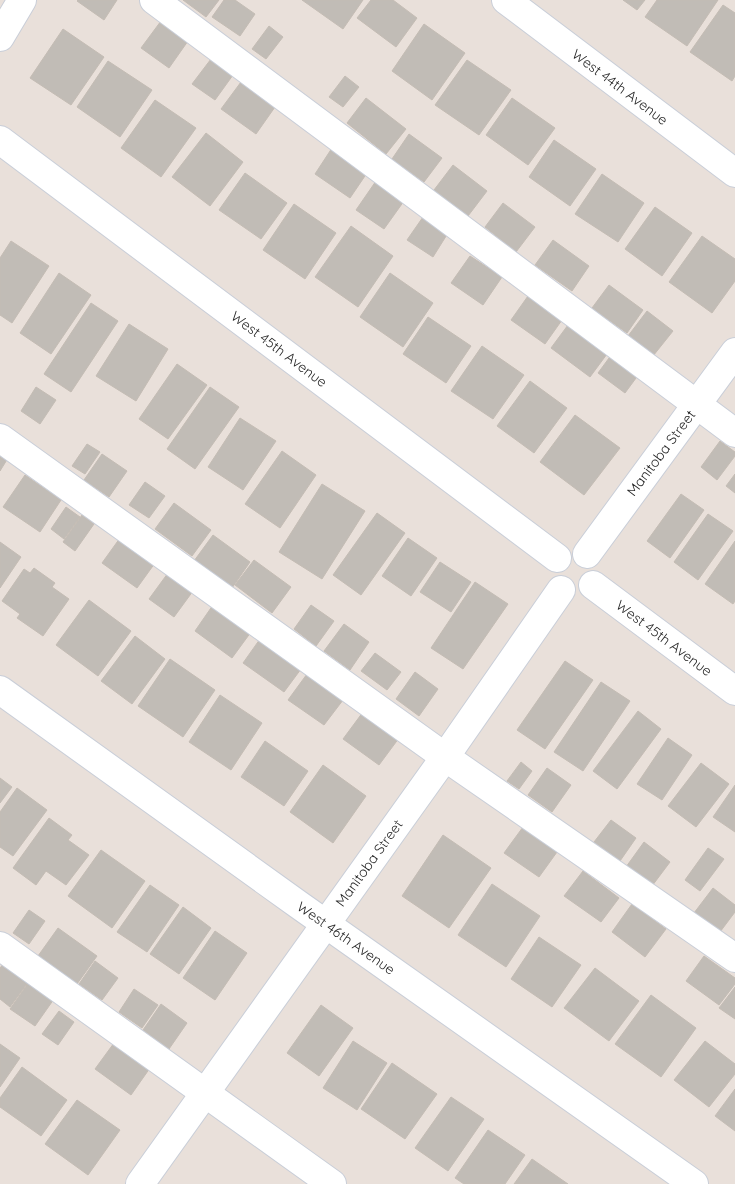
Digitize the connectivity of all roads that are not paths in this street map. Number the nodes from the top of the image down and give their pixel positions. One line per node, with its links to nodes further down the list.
1 (22, 0): 4 (street)
2 (154, 0): 8 (street)
3 (506, 0): 6 (street, West 44th Avenue)
4 (0, 37)
5 (0, 140): 12 (street, West 45th Avenue)
6 (735, 173)
7 (735, 352): 8 (street, Manitoba Street)
8 (697, 405): 9 (street); 11 (street, Manitoba Street)
9 (735, 433)
10 (0, 438): 17 (street)
11 (587, 554): 12 (street); 13 (street)
12 (557, 558): 14 (street)
13 (593, 585): 14 (street); 16 (street, West 45th Avenue)
14 (561, 590): 17 (street, Manitoba Street)
15 (0, 690): 18 (street, West 46th Avenue)
16 (735, 691)
17 (445, 757): 18 (street, Manitoba Street); 20 (street)
18 (326, 924): 21 (street, Manitoba Street); 24 (street, West 46th Avenue)
19 (0, 946): 21 (street)
20 (735, 958)
21 (205, 1093): 22 (street, Manitoba Street); 23 (street)
22 (140, 1184)
23 (332, 1184)
24 (694, 1184)

